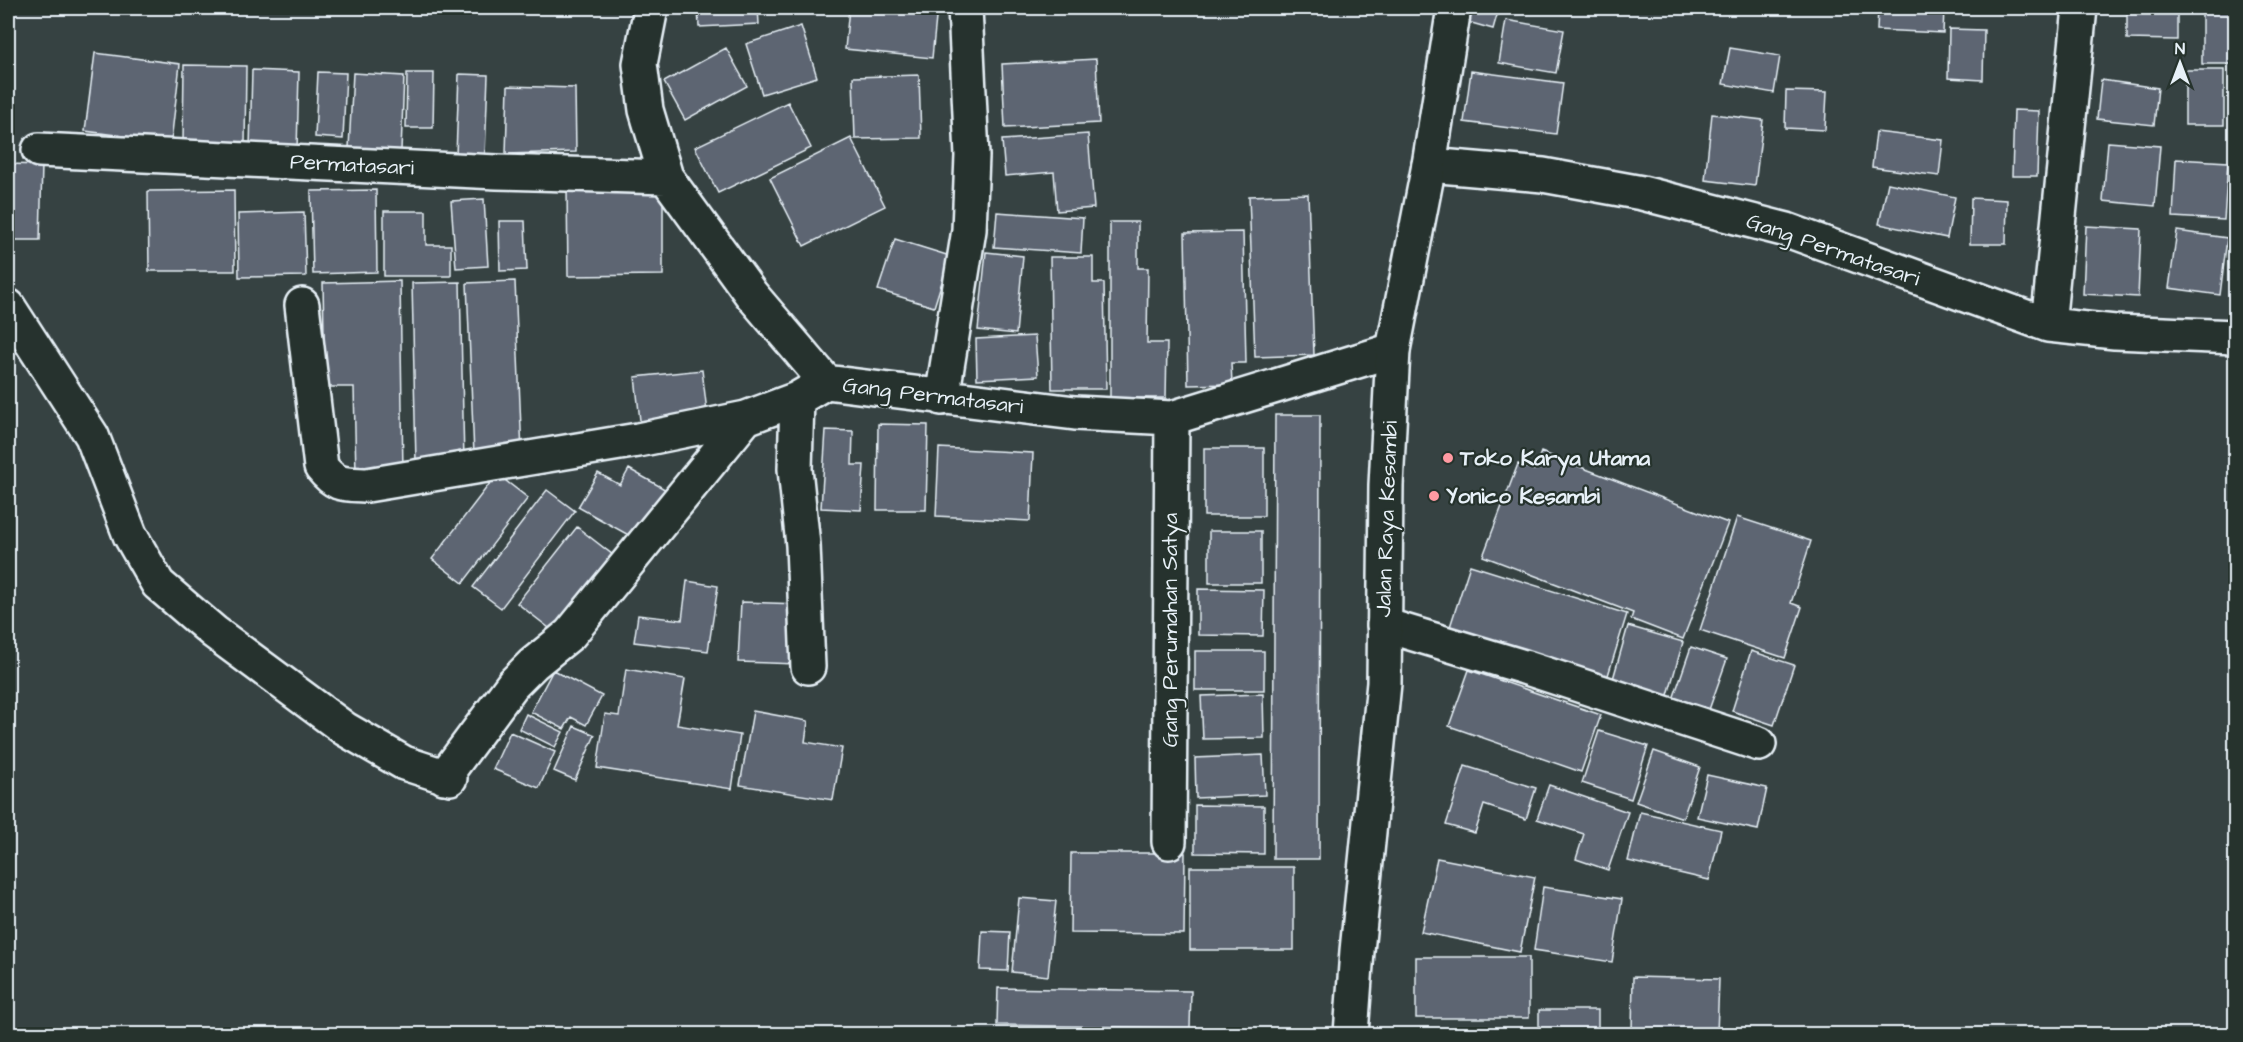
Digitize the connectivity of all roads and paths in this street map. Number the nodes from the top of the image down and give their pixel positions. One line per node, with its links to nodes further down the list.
1 (651, 8): 7 (street, Gang Permatasari)
2 (965, 8): 14 (street)
3 (1454, 8): 6 (street, Jalan Raya Kesambi)
4 (2080, 8): 10 (street)
5 (39, 150): 7 (street, Permatasari)
6 (1429, 165): 10 (street, Gang Permatasari); 12 (street, Jalan Raya Kesambi)
7 (666, 177): 13 (street, Gang Permatasari)
8 (302, 305): 16 (street)
9 (8, 306): 16 (street)
10 (2048, 325): 11 (street, Gang Permatasari)
11 (2235, 337)
12 (1393, 350): 17 (street, Gang Permatasari); 18 (street, Jalan Raya Kesambi)
13 (825, 382): 14 (street, Gang Permatasari); 15 (street)
14 (942, 398): 17 (street, Gang Permatasari)
15 (797, 399): 16 (street); 19 (street)
16 (746, 418)
17 (1172, 418): 21 (street, Gang Perumahan Satya)
18 (1384, 625): 20 (street); 22 (street, Jalan Raya Kesambi)
19 (808, 667)
20 (1759, 744)
21 (1169, 842)
22 (1351, 1035)

